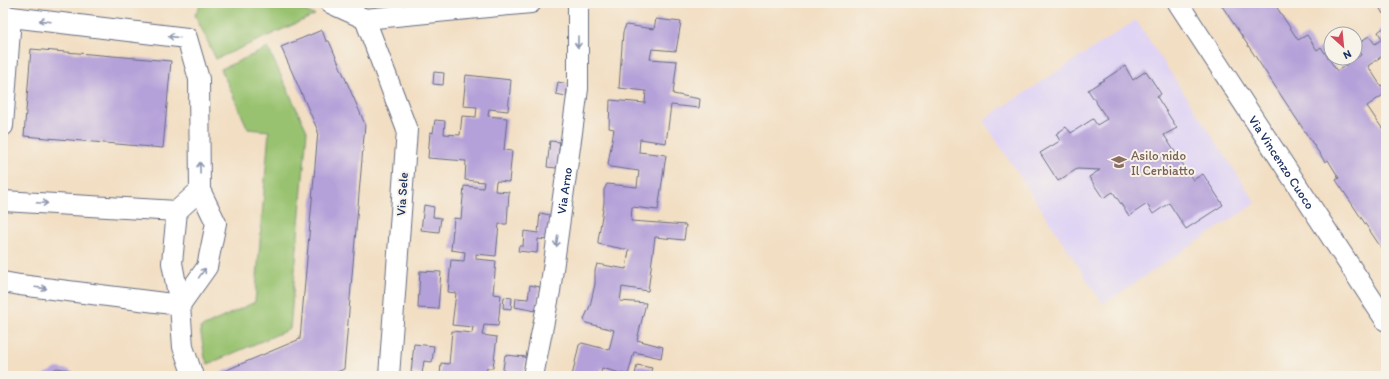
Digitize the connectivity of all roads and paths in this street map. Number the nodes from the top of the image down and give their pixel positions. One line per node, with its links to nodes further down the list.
1 (330, 3): 6 (street)
2 (531, 3): 6 (street)
3 (578, 3): 16 (street, Via Arno, one-way to 16)
4 (1178, 3): 13 (street, Via Vincenzo Cuoco)
5 (7, 17): 7 (street); 8 (street, one-way to 5)
6 (365, 19): 15 (street, Via Sele)
7 (3, 126)
8 (200, 190): 10 (street); 12 (street, one-way to 8)
9 (3, 201): 10 (street, one-way to 10)
10 (177, 211): 12 (street)
11 (3, 282): 12 (street, one-way to 12)
12 (180, 305): 14 (street)
13 (1386, 321)
14 (193, 376)
15 (389, 376)
16 (533, 376)

